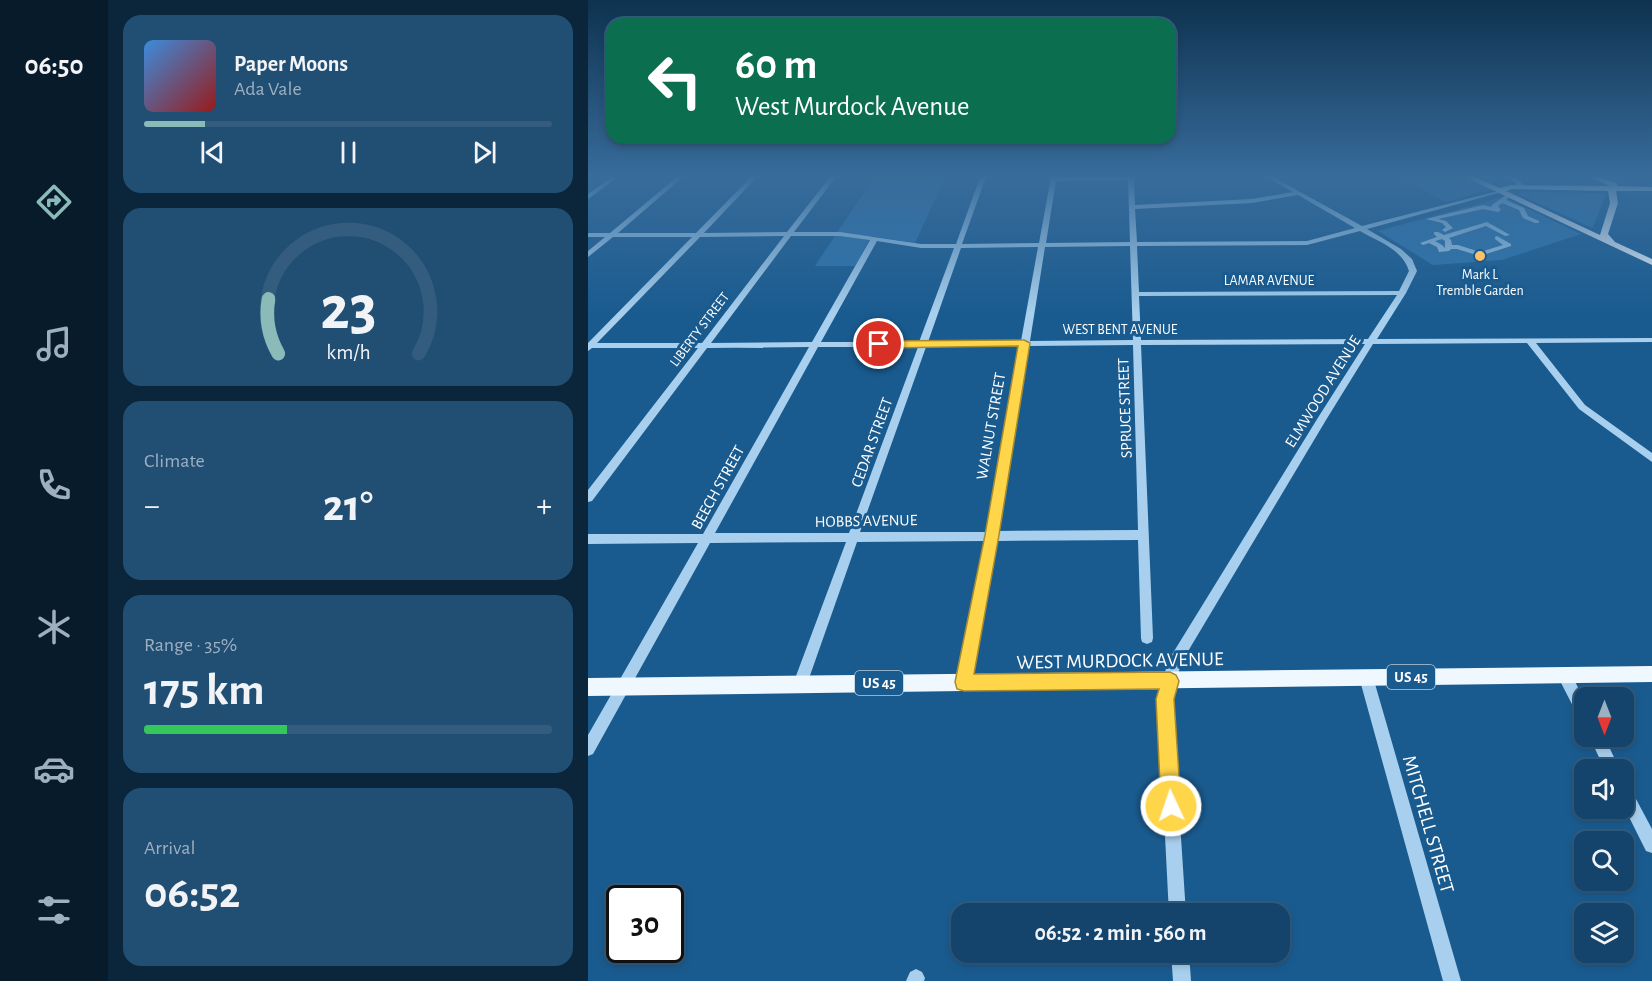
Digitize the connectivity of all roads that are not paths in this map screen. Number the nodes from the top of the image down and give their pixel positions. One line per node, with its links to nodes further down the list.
1 (626, 223): 18 (street)
2 (710, 223): 19 (street)
3 (798, 223): 17 (street, LIBERTY STREET)
4 (966, 223): 27 (street, CEDAR STREET)
5 (1046, 223): 25 (street, WALNUT STREET)
6 (1132, 223): 26 (street, SPRUCE STREET)
7 (1350, 223): 14 (street, ELMWOOD AVENUE)
8 (1388, 223): 14 (street)
9 (1452, 223): 16 (street)
10 (1566, 223): 13 (main road)
11 (1607, 223): 15 (main road)
12 (1487, 224): 16 (street); 20 (street)
13 (1575, 227): 15 (main road); 24 (main road)
14 (1361, 229): 26 (street); 31 (street, ELMWOOD AVENUE)
15 (1605, 230): 24 (main road)
16 (1443, 231): 28 (street); 28 (street)
17 (789, 234): 19 (street); 23 (street); 39 (street, LIBERTY STREET)
18 (612, 235): 19 (street); 21 (street); 29 (street)
19 (698, 235): 41 (street)
20 (1508, 235)
21 (588, 236)
22 (1497, 238): 28 (street)
23 (874, 240): 27 (street); 40 (street, BEECH STREET)
24 (1612, 243): 30 (main road)
25 (1042, 245): 26 (street); 27 (street); 36 (street, WALNUT STREET)
26 (1133, 245): 32 (street, SPRUCE STREET)
27 (958, 246): 38 (street, CEDAR STREET)
28 (1449, 247)
29 (588, 255)
30 (1652, 262)
31 (1402, 293): 32 (street, LAMAR AVENUE); 35 (street, ELMWOOD AVENUE)
32 (1135, 294): 37 (street, SPRUCE STREET)
33 (1529, 340): 34 (street, WEST BENT AVENUE); 35 (street, WEST BENT AVENUE); 42 (street)
34 (1652, 340)
35 (1371, 341): 37 (street, WEST BENT AVENUE); 53 (street, ELMWOOD AVENUE)
36 (1024, 343): 37 (street, WEST BENT AVENUE); 38 (street, WEST BENT AVENUE); 44 (street, WALNUT STREET)
37 (1136, 343): 45 (street, SPRUCE STREET)
38 (922, 344): 40 (street, WEST BENT AVENUE); 46 (street, CEDAR STREET)
39 (704, 345): 40 (street, WEST BENT AVENUE); 41 (street, WEST BENT AVENUE); 43 (street, LIBERTY STREET)
40 (813, 345): 47 (street, BEECH STREET)
41 (589, 346)
42 (1652, 458)
43 (588, 498)
44 (992, 535): 45 (street, HOBBS AVENUE); 46 (street, HOBBS AVENUE); 54 (street, WALNUT STREET)
45 (1144, 535): 49 (street, SPRUCE STREET)
46 (854, 537): 47 (street, HOBBS AVENUE); 55 (street, CEDAR STREET)
47 (706, 538): 48 (street, HOBBS AVENUE); 56 (street, BEECH STREET)
48 (588, 539)
49 (1147, 638)
50 (1652, 674): 51 (main road, WEST MURDOCK AVENUE / US 45)
51 (1564, 675): 52 (main road, WEST MURDOCK AVENUE / US 45); 58 (street)
52 (1366, 677): 53 (main road, WEST MURDOCK AVENUE / US 45); 65 (street, MITCHELL STREET)
53 (1170, 681): 54 (main road, WEST MURDOCK AVENUE / US 45); 62 (street, ELMWOOD AVENUE)
54 (964, 682): 55 (main road, WEST MURDOCK AVENUE / US 45)
55 (800, 684): 56 (main road, WEST MURDOCK AVENUE / US 45)
56 (622, 686): 57 (main road, WEST MURDOCK AVENUE / US 45); 59 (street, BEECH STREET)
57 (588, 687)
58 (1574, 694)
59 (588, 749)
60 (1634, 810): 61 (street)
61 (1652, 845)
62 (1177, 903)
63 (1181, 963): 64 (street)
64 (1182, 981)
65 (1452, 981)

